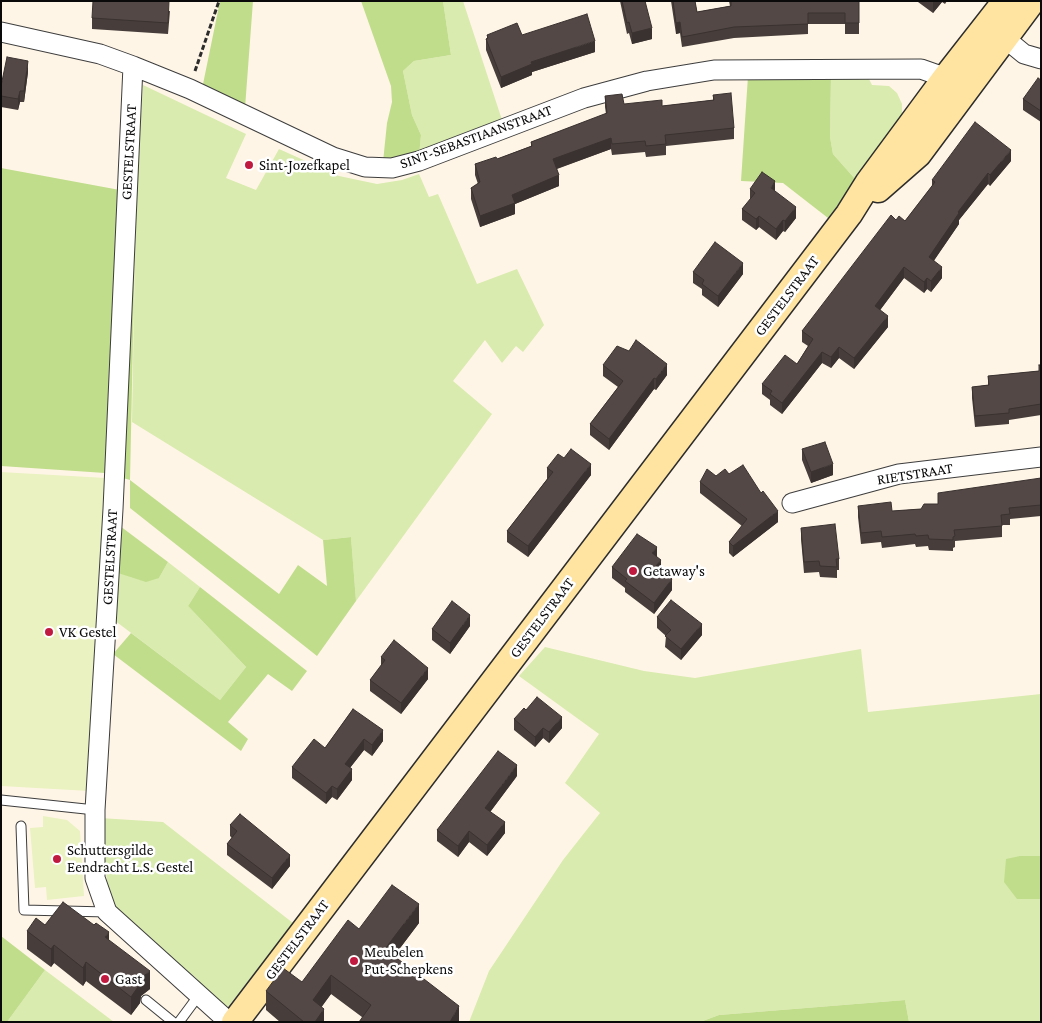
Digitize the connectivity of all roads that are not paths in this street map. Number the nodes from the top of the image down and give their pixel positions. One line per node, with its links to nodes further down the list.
1 (1006, 1): 4 (main road, GESTELSTRAAT)
2 (1032, 1): 4 (main road, GESTELSTRAAT)
3 (1, 32): 6 (street, SINT-SEBASTIAANSTRAAT)
4 (997, 32): 5 (street); 7 (main road, GESTELSTRAAT)
5 (1041, 60)
6 (133, 66): 7 (street, SINT-SEBASTIAANSTRAAT); 11 (street, GESTELSTRAAT)
7 (955, 86): 19 (main road, GESTELSTRAAT)
8 (1041, 457): 9 (street, RIETSTRAAT)
9 (792, 503)
10 (1, 800): 11 (lane)
11 (96, 810): 13 (street, GESTELSTRAAT)
12 (21, 826): 13 (lane)
13 (107, 912): 14 (street, GESTELSTRAAT)
14 (199, 995): 17 (lane); 18 (street, GESTELSTRAAT)
15 (146, 1000): 16 (lane)
16 (173, 1022)
17 (179, 1022)
18 (229, 1022)
19 (235, 1022)

